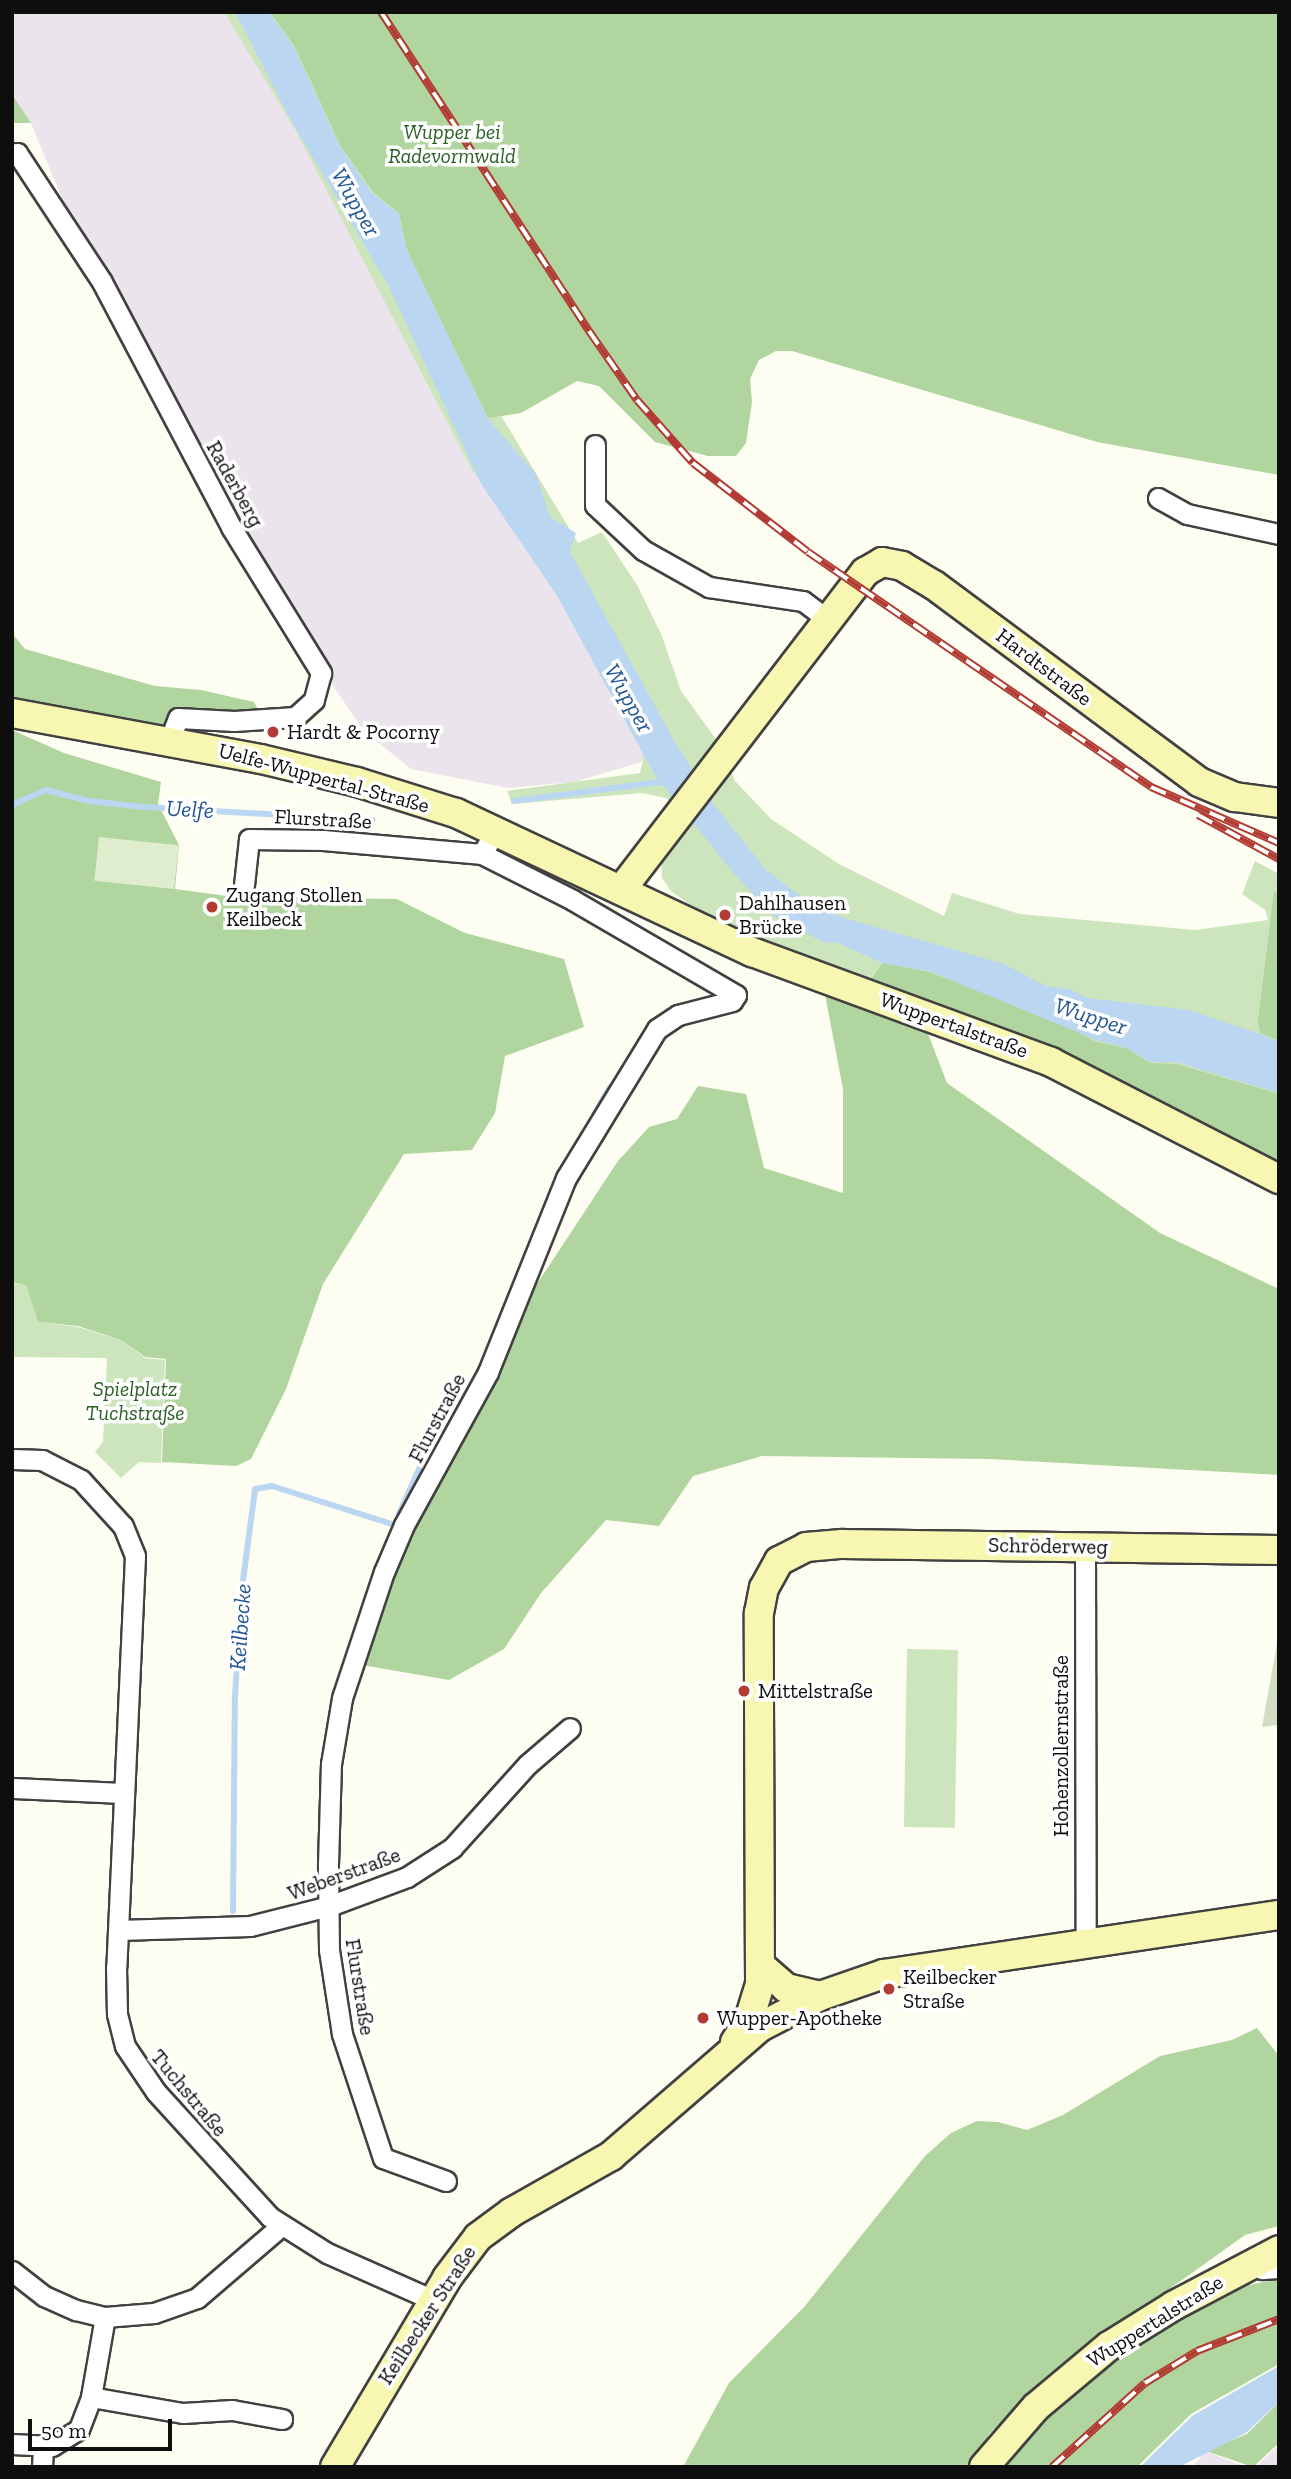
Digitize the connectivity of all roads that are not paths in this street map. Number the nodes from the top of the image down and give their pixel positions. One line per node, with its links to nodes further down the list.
1 (12, 156): 7 (street, Raderberg)
2 (595, 445): 5 (street)
3 (1158, 498): 4 (street)
4 (1279, 534)
5 (828, 620): 8 (main road, Hardtstraße); 12 (main road, Hardtstraße)
6 (12, 713): 7 (main road, Uelfe-Wuppertal-Straße)
7 (170, 739): 9 (main road, Uelfe-Wuppertal-Straße)
8 (1279, 803)
9 (496, 830): 10 (street); 12 (main road, Uelfe-Wuppertal-Straße)
10 (482, 854): 11 (street, Flurstraße); 20 (street, Flurstraße)
11 (244, 885)
12 (621, 890): 13 (main road, Wuppertalstraße)
13 (1279, 1179)
14 (12, 1459): 19 (street, Tuchstraße)
15 (1085, 1547): 16 (main road, Schröderweg); 23 (street, Hohenzollernstraße); 24 (main road, Schröderweg)
16 (1279, 1550)
17 (570, 1728): 20 (street, Weberstraße)
18 (12, 1788): 19 (street)
19 (124, 1793): 22 (street, Tuchstraße)
20 (328, 1906): 22 (street, Weberstraße); 27 (street, Flurstraße)
21 (1279, 1915): 23 (main road, Keilbecker Straße)
22 (118, 1930): 28 (street, Tuchstraße)
23 (1086, 1944): 25 (main road, Keilbecker Straße)
24 (760, 1965): 25 (main road); 26 (main road)
25 (820, 1996): 26 (main road, Keilbecker Straße)
26 (732, 2047): 31 (main road, Keilbecker Straße)
27 (446, 2181)
28 (281, 2226): 31 (street, Tuchstraße); 32 (street)
29 (1271, 2260): 38 (main road, Wuppertalstraße)
30 (12, 2272): 32 (street)
31 (433, 2300): 37 (main road, Keilbecker Straße)
32 (105, 2316): 33 (street)
33 (91, 2397): 34 (street); 36 (street)
34 (282, 2419)
35 (12, 2444): 36 (street)
36 (42, 2458)
37 (335, 2467)
38 (984, 2467)

